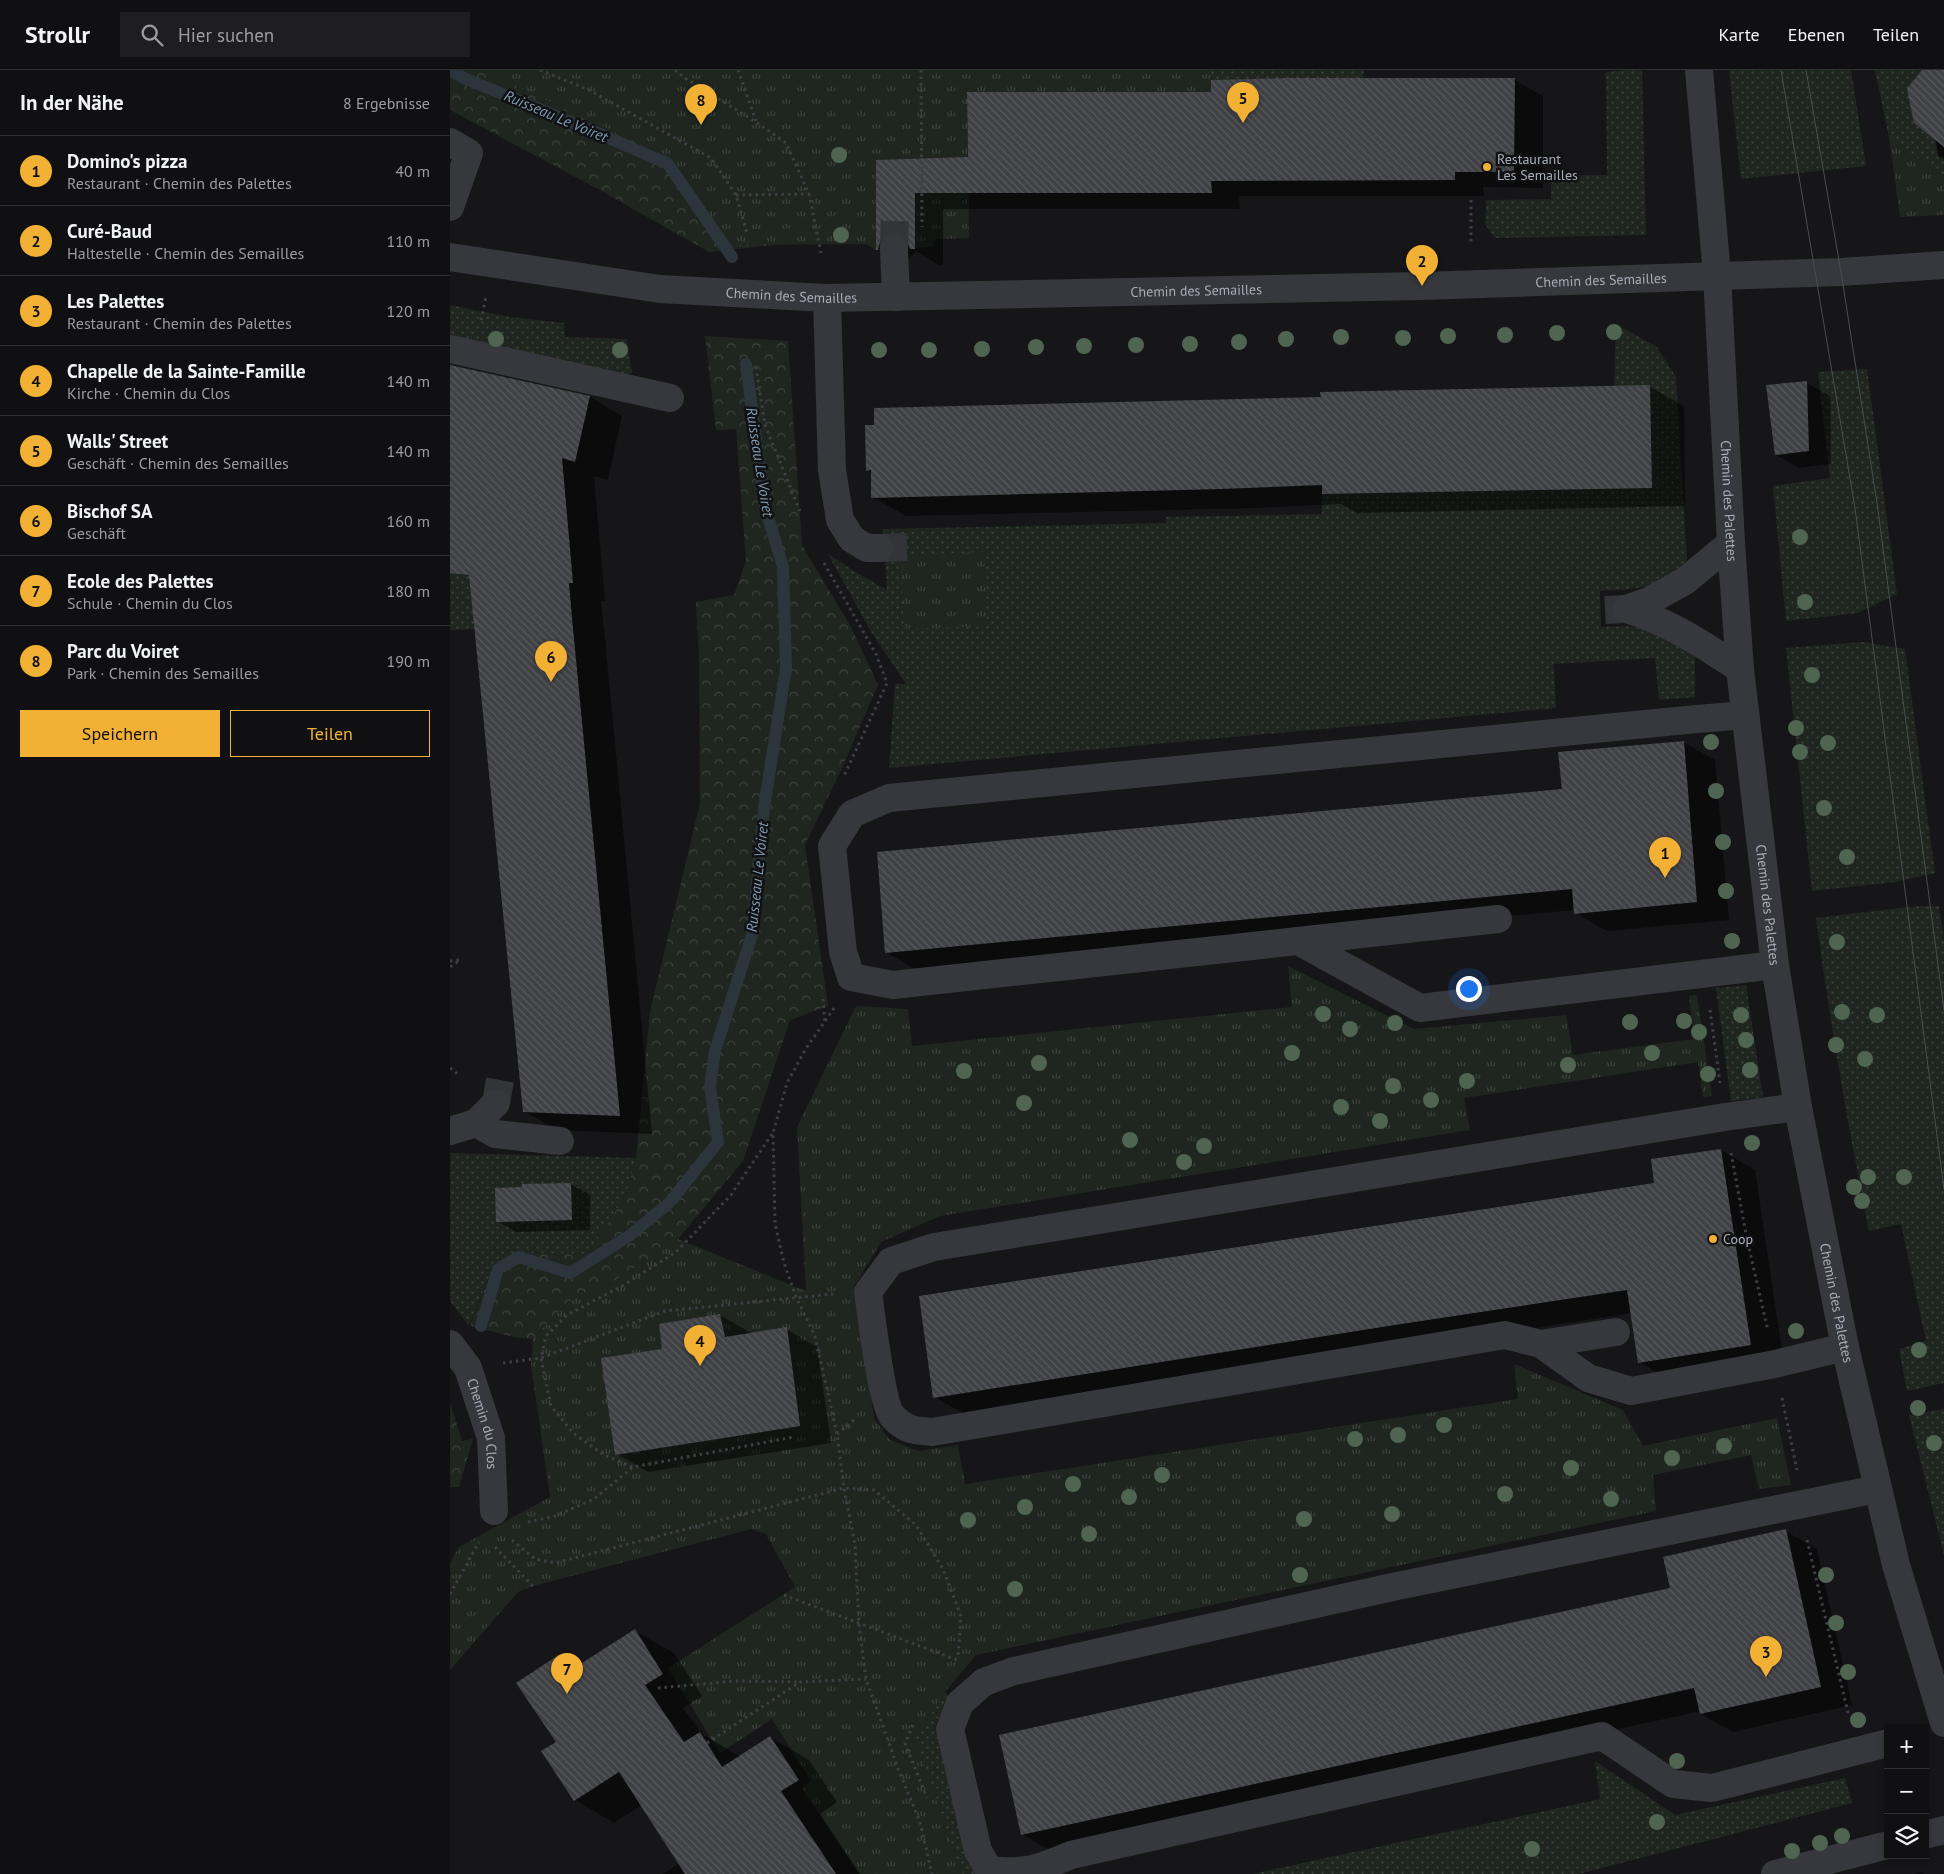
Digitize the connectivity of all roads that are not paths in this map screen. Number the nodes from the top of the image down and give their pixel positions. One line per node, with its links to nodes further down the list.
1 (1698, 70): 7 (street, Chemin des Palettes)
2 (450, 142): 3 (street)
3 (450, 207)
4 (894, 249): 8 (street)
5 (450, 257): 9 (street, Chemin des Semailles)
6 (1944, 265): 7 (street, Chemin des Semailles)
7 (1717, 276): 8 (street, Chemin des Semailles); 12 (street, Chemin des Palettes)
8 (896, 297): 9 (street, Chemin des Semailles)
9 (827, 298): 13 (street)
10 (462, 352): 11 (street)
11 (670, 398)
12 (1731, 543): 14 (street, Chemin des Palettes); 14 (street)
13 (878, 548)
14 (1740, 669): 15 (street, Chemin des Palettes)
15 (1745, 716): 17 (street); 18 (street, Chemin des Palettes)
16 (1498, 919): 17 (street)
17 (1298, 941): 18 (street)
18 (1775, 965): 20 (street, Chemin des Palettes)
19 (496, 1103): 21 (street)
20 (1798, 1107): 26 (street); 27 (street, Chemin des Palettes)
21 (476, 1123): 22 (street); 23 (street)
22 (450, 1130)
23 (560, 1141)
24 (1616, 1332): 26 (street)
25 (450, 1344): 29 (street, Chemin du Clos)
26 (1541, 1344): 27 (street)
27 (1845, 1347): 28 (street, Chemin des Palettes)
28 (1877, 1489): 30 (street, Chemin des Palettes); 32 (street)
29 (497, 1520)
30 (1944, 1725): 31 (street)
31 (1929, 1731)
32 (1884, 1744)
33 (1944, 1830): 34 (street)
34 (1929, 1834)
35 (1884, 1846): 36 (street)
36 (1775, 1874)

